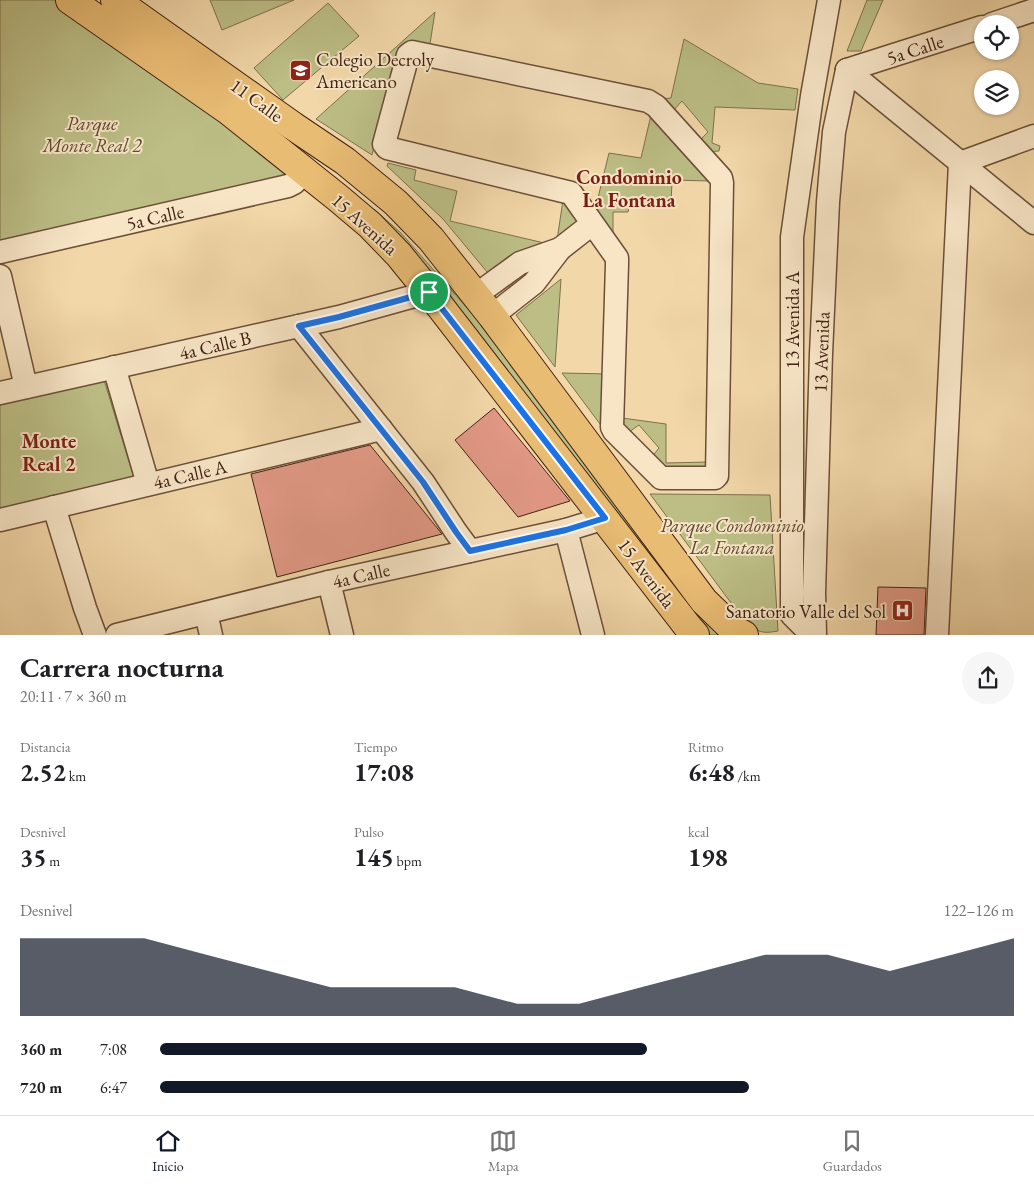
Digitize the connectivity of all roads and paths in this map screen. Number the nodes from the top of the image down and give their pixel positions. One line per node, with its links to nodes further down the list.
1 (70, 0): 10 (main road, 11 Calle)
2 (116, 0): 11 (main road, 11 Calle)
3 (829, 0): 38 (street, 13 Avenida A)
4 (1034, 10): 5 (street)
5 (1019, 15)
6 (974, 30): 7 (street, 5a Calle)
7 (847, 70): 9 (street); 38 (street, 13 Avenida)
8 (1034, 136): 9 (street)
9 (960, 163): 12 (street); 39 (street)
10 (306, 172): 11 (main road); 14 (street, 5a Calle); 16 (main road, 15 Avenida)
11 (396, 203): 17 (main road, 15 Avenida)
12 (1034, 223)
13 (592, 224): 13 (street); 17 (street)
14 (0, 252)
15 (0, 276): 20 (street)
16 (429, 292): 18 (street, 4a Calle B); 25 (main road, 15 Avenida)
17 (489, 301): 37 (main road, 15 Avenida)
18 (299, 326): 19 (street, 4a Calle B); 22 (street)
19 (114, 367): 20 (street, 4a Calle B); 23 (street)
20 (26, 387): 21 (street, 4a Calle B)
21 (0, 393)
22 (381, 429): 23 (street, 4a Calle A); 28 (street)
23 (148, 484): 24 (street, 4a Calle A)
24 (54, 507): 26 (street, 4a Calle A); 31 (street)
25 (605, 518): 27 (street, 4a Calle); 36 (main road, 15 Avenida)
26 (0, 520)
27 (566, 530): 28 (street, 4a Calle); 35 (street)
28 (470, 551): 29 (street, 4a Calle)
29 (329, 582): 30 (street, 4a Calle); 34 (street)
30 (206, 613): 32 (street, 4a Calle); 33 (street)
31 (95, 635)
32 (117, 635)
33 (211, 635)
34 (342, 635)
35 (593, 635)
36 (695, 635)
37 (744, 635)
38 (813, 635)
39 (937, 635)

